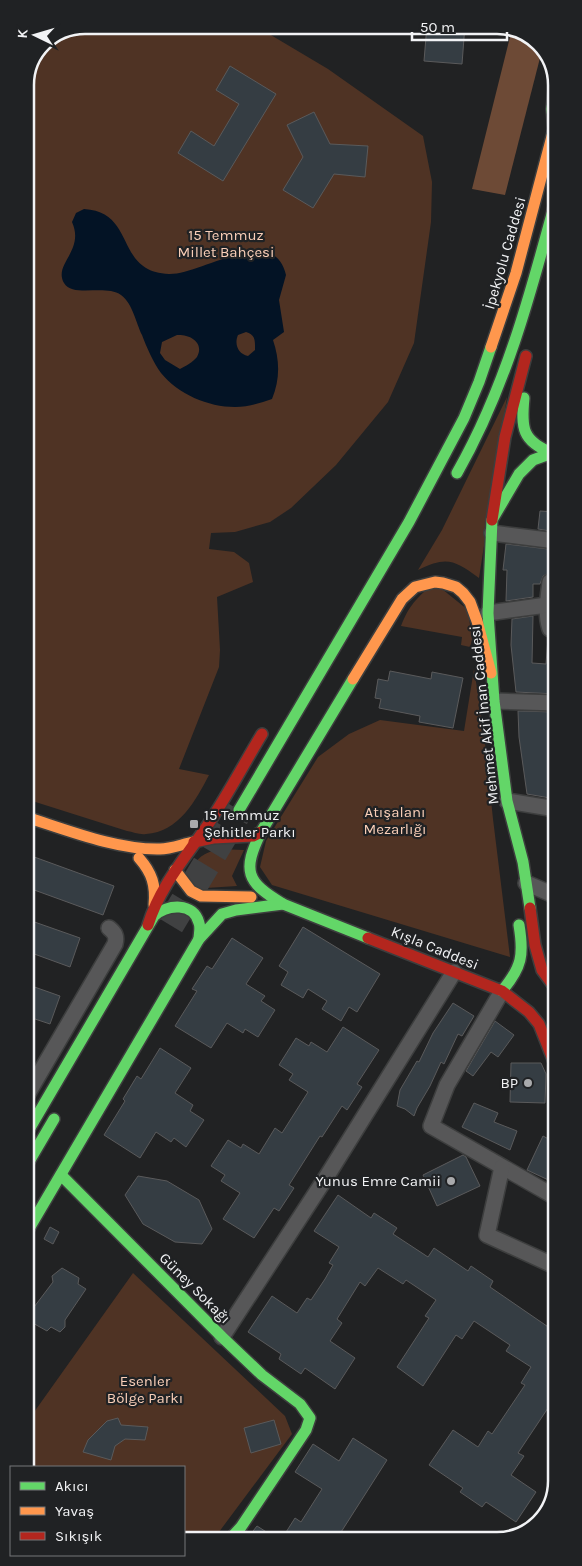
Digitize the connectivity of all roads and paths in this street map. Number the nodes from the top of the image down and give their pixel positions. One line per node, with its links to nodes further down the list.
1 (548, 151): 7 (main road, İpekyolu Caddesi)
2 (548, 228): 10 (main road)
3 (548, 264): 4 (main road)
4 (545, 281)
5 (529, 347): 6 (main road, Mehmet Akif İnan Caddesi)
6 (524, 366): 8 (main road); 12 (main road, Mehmet Akif İnan Caddesi)
7 (479, 382): 11 (main road); 24 (main road)
8 (548, 452)
9 (548, 456): 12 (main road)
10 (450, 487)
11 (406, 501)
12 (492, 526): 13 (street); 16 (main road, Mehmet Akif İnan Caddesi)
13 (548, 539)
14 (548, 597): 15 (street)
15 (547, 605): 16 (street); 17 (street)
16 (488, 613): 18 (main road, Mehmet Akif İnan Caddesi)
17 (548, 622)
18 (491, 673): 19 (main road, Mehmet Akif İnan Caddesi); 26 (main road)
19 (494, 701): 20 (street); 22 (main road, Mehmet Akif İnan Caddesi)
20 (548, 703)
21 (266, 727): 28 (main road)
22 (507, 801): 23 (street); 30 (main road); 32 (main road, Mehmet Akif İnan Caddesi)
23 (548, 808)
24 (239, 810)
25 (34, 819): 27 (main road)
26 (261, 832): 28 (main road); 34 (main road)
27 (105, 841): 28 (main road); 29 (main road)
28 (194, 842): 31 (main road)
29 (139, 858): 31 (main road); 35 (main road)
30 (511, 863)
31 (175, 870): 34 (main road); 35 (main road)
32 (526, 882): 33 (street); 41 (main road, Mehmet Akif İnan Caddesi)
33 (548, 892)
34 (283, 904): 39 (main road); 40 (main road, Kışla Caddesi)
35 (154, 906): 37 (main road)
36 (516, 910): 42 (main road)
37 (148, 924): 39 (main road); 46 (main road)
38 (109, 928): 44 (street)
39 (199, 939): 49 (main road)
40 (454, 972): 42 (main road, Kışla Caddesi); 53 (street)
41 (548, 978)
42 (502, 991): 43 (main road, Kışla Caddesi); 48 (street)
43 (548, 1039)
44 (34, 1081)
45 (62, 1105): 47 (main road)
46 (34, 1121)
47 (34, 1153)
48 (502, 1167): 50 (street); 52 (street)
49 (61, 1174): 51 (main road); 53 (main road, Güney Sokağı)
50 (548, 1193)
51 (34, 1220)
52 (548, 1263)
53 (222, 1337): 54 (main road, Güney Sokağı)
54 (236, 1532)

